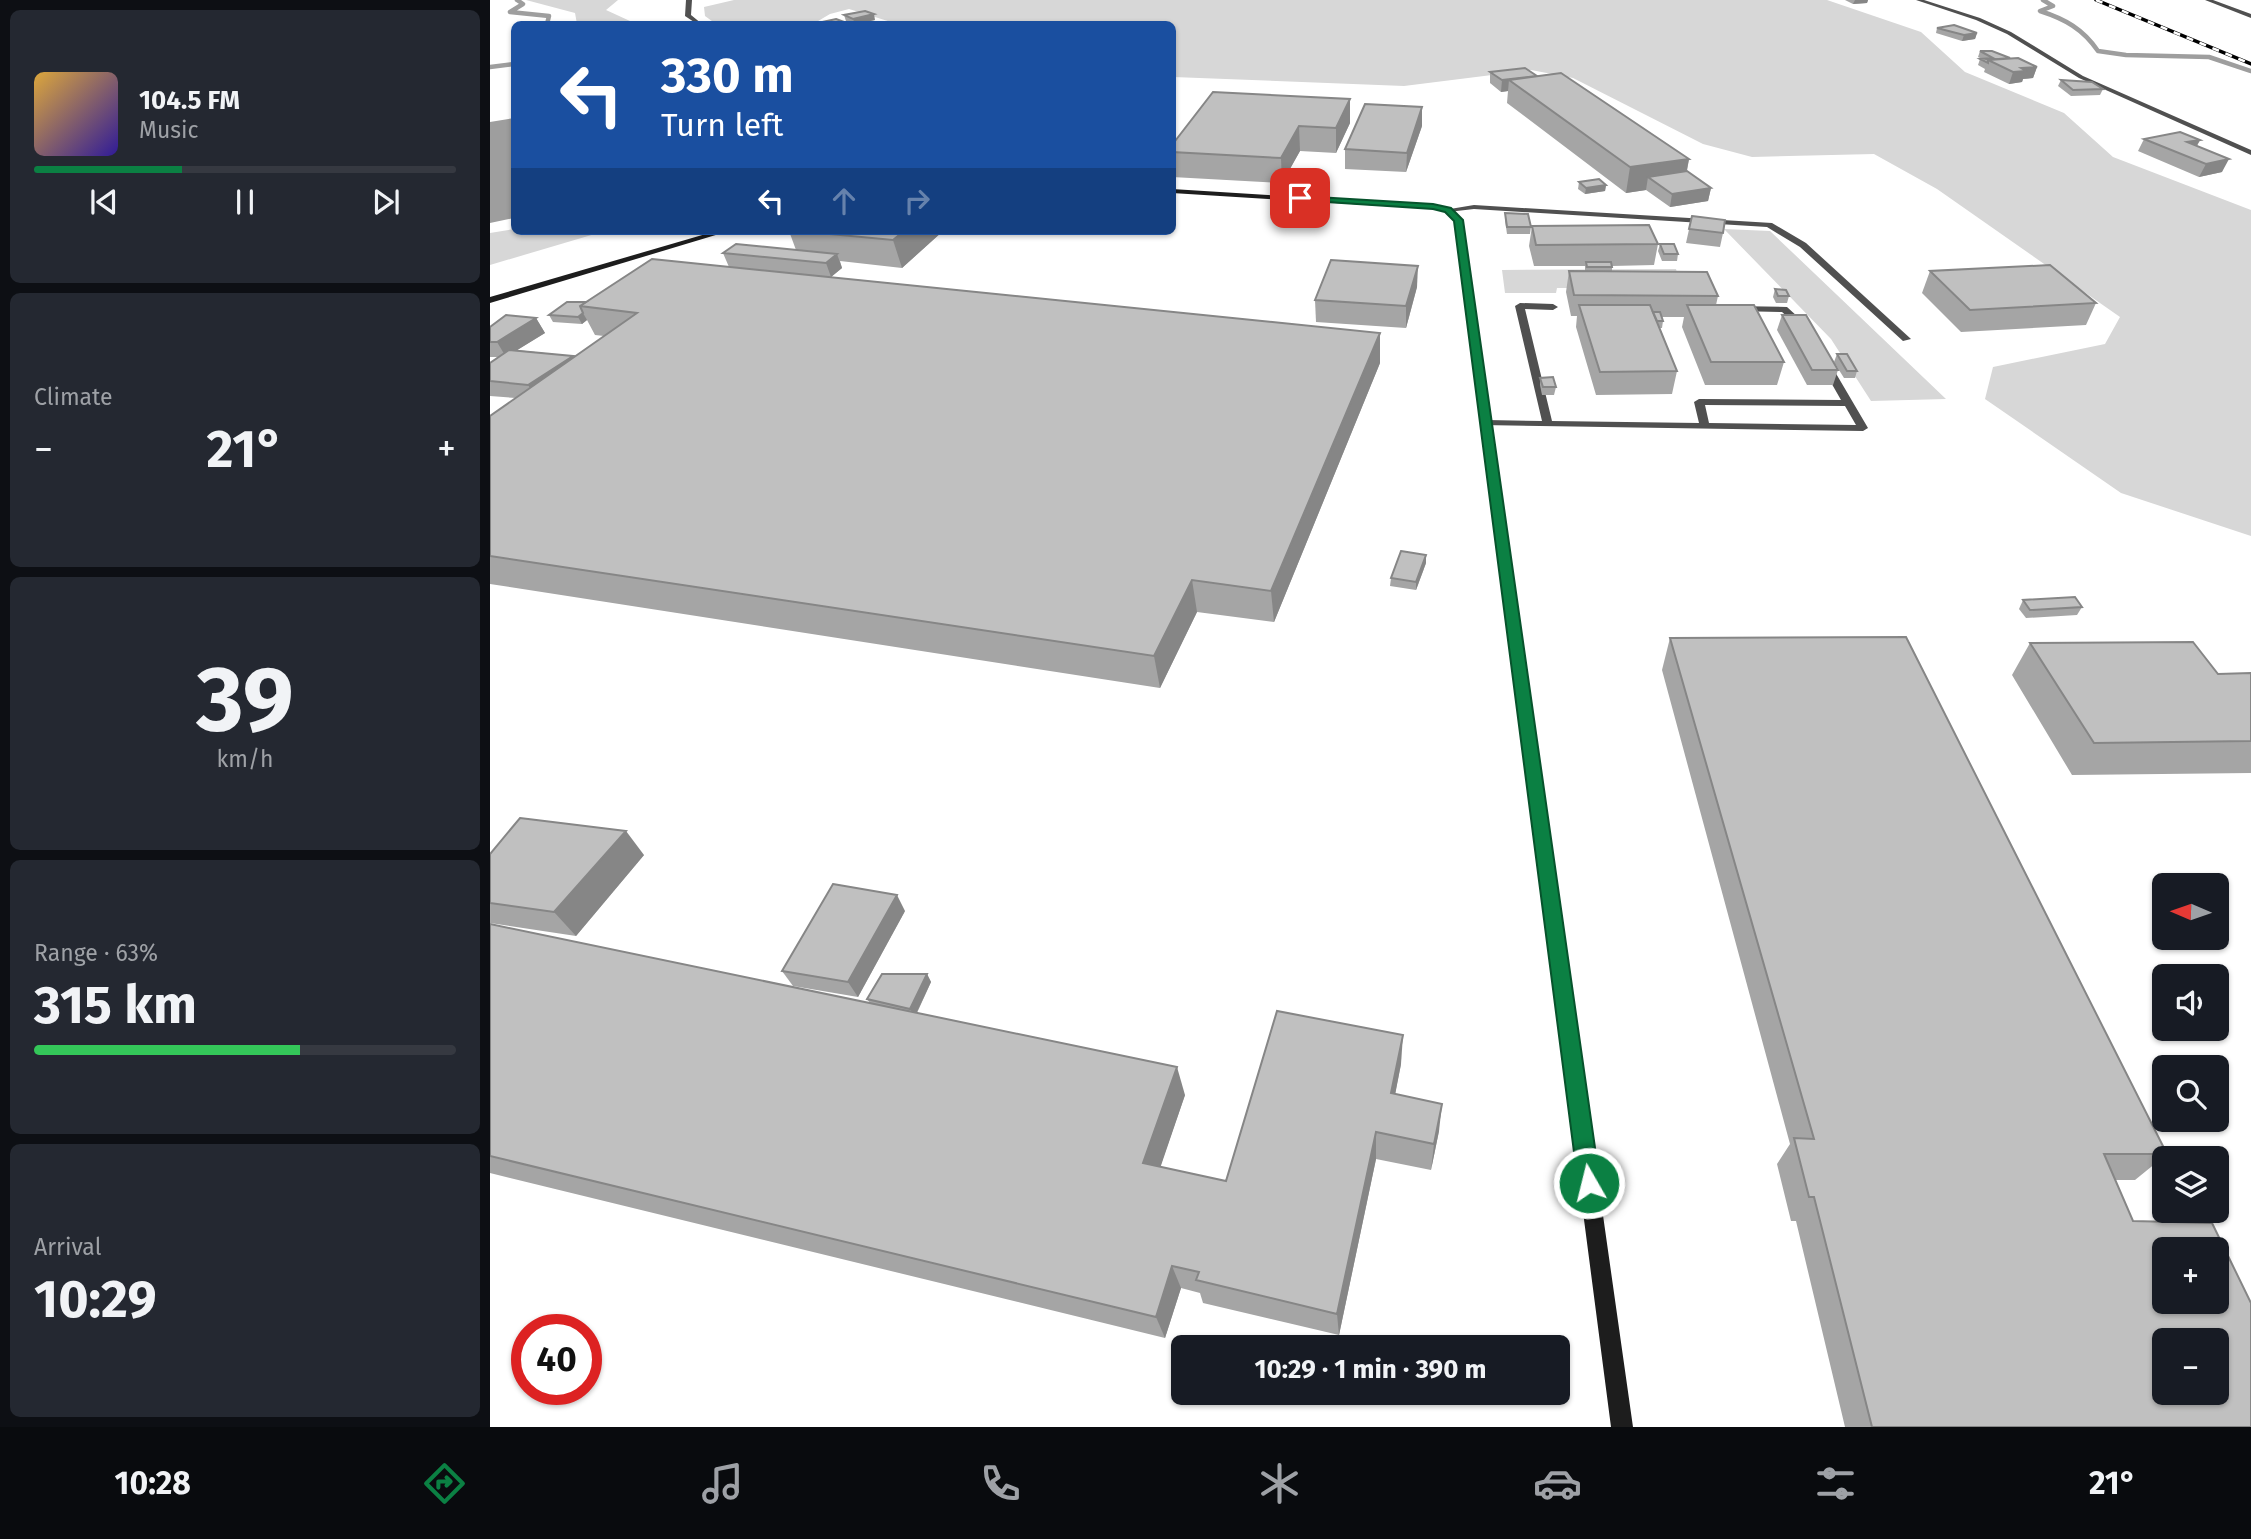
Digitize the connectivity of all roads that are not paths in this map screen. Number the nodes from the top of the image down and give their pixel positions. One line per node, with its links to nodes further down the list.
1 (689, 0): 5 (street)
2 (1919, 0): 6 (street)
3 (2208, 0): 4 (street)
4 (2251, 16)
5 (696, 21)
6 (2251, 153)
7 (1176, 191): 8 (street)
8 (1448, 210): 14 (street); 17 (street)
9 (711, 235): 10 (street)
10 (490, 300)
11 (1553, 306): 18 (street)
12 (1722, 308): 13 (street)
13 (1809, 335)
14 (1906, 339)
15 (1822, 358): 16 (street)
16 (1849, 403): 19 (street); 19 (street)
17 (1486, 423): 18 (street); 20 (street)
18 (1548, 424): 19 (street)
19 (1705, 426)
20 (1622, 1427)

